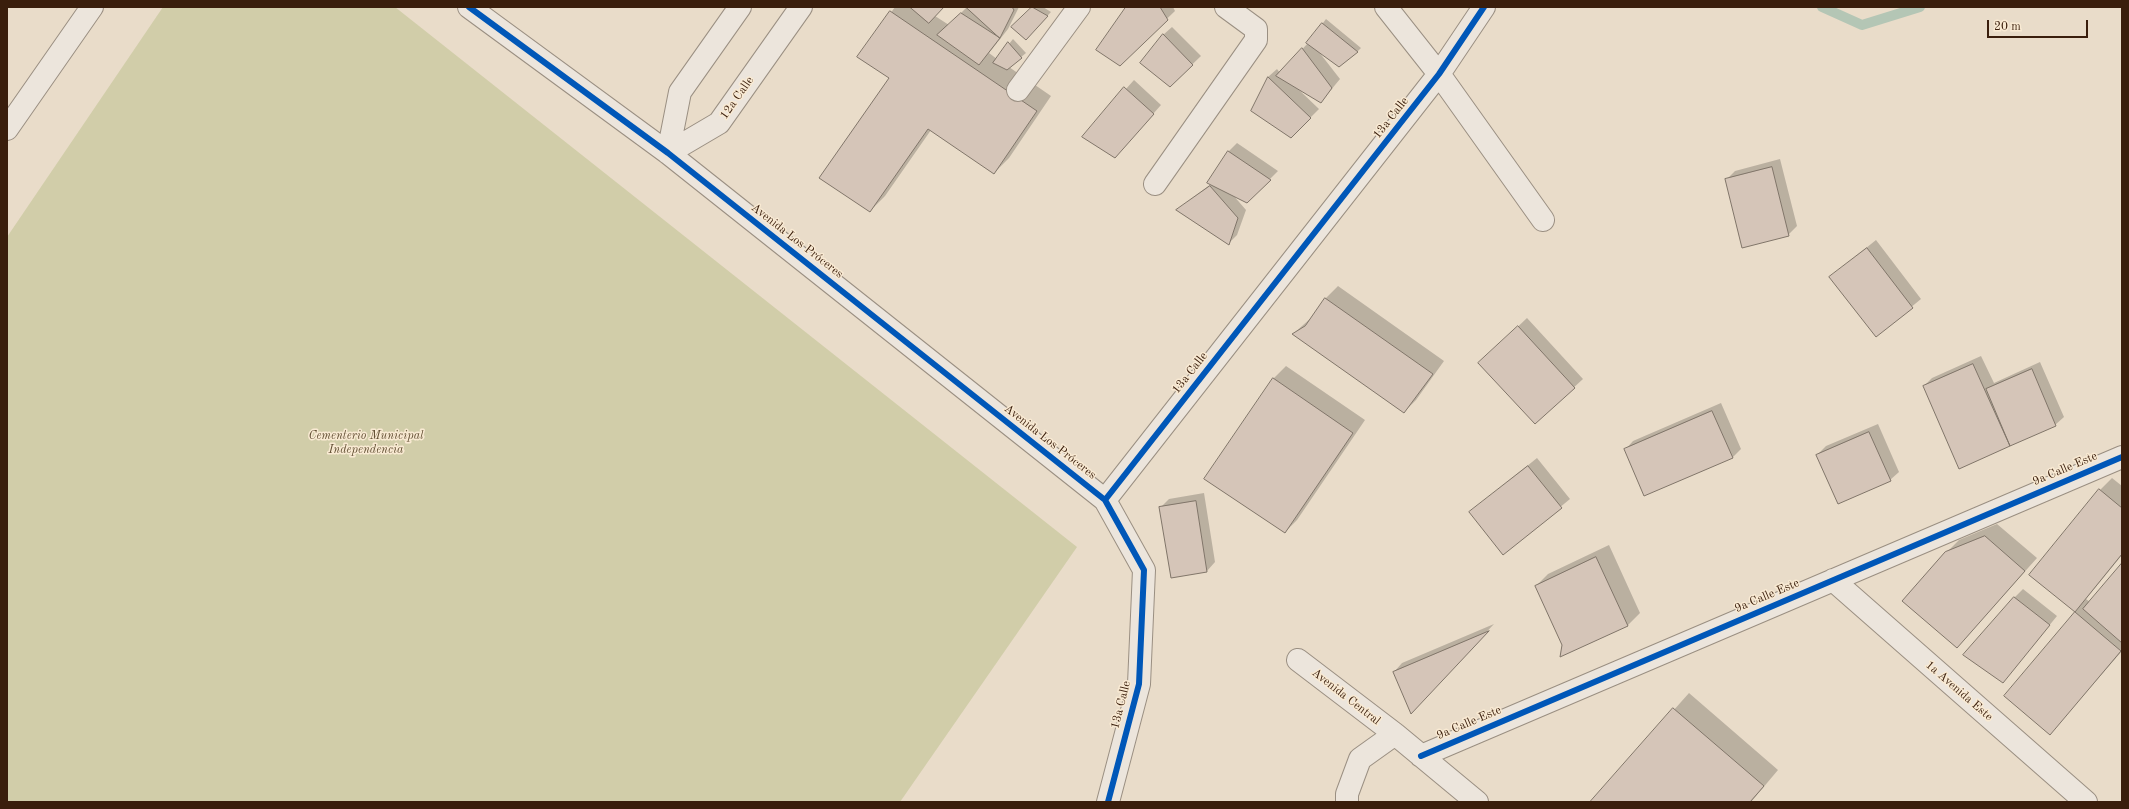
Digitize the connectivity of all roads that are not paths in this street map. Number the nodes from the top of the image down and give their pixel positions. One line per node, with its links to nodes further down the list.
1 (92, 7): 11 (street)
2 (469, 7): 12 (street, Avenida Los Próceres)
3 (740, 7): 12 (street)
4 (801, 7): 12 (street, 12a Calle)
5 (1079, 7): 10 (street)
6 (1226, 7): 13 (street)
7 (1386, 7): 9 (street)
8 (1484, 7): 9 (street, 13a Calle)
9 (1439, 74): 14 (street); 16 (street, 13a Calle)
10 (1018, 90)
11 (7, 129)
12 (668, 153): 16 (street, Avenida Los Próceres)
13 (1155, 184)
14 (1543, 220)
15 (2121, 459): 17 (street, 9a Calle Este)
16 (1104, 500): 21 (street, 13a Calle)
17 (1832, 580): 20 (street, 9a Calle Este); 24 (street, 1a Avenida Este)
18 (1298, 660): 19 (street, Avenida Central)
19 (1395, 734): 20 (street); 22 (street)
20 (1421, 756): 23 (street)
21 (1108, 802)
22 (1347, 802)
23 (1477, 802)
24 (2086, 802)

